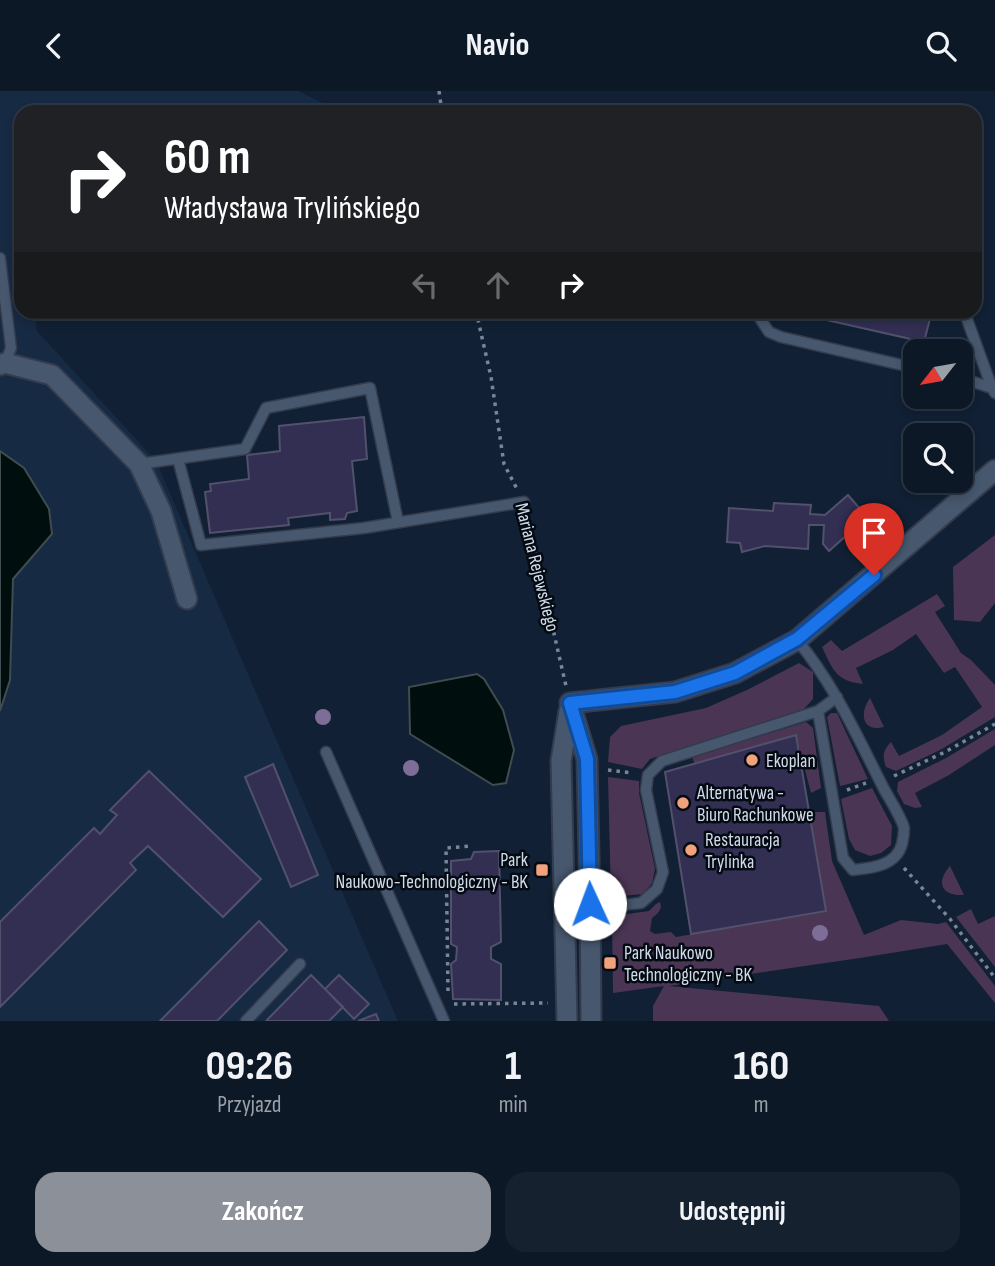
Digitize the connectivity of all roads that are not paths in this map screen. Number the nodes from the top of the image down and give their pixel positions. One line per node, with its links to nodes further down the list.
1 (0, 258): 4 (lane)
2 (760, 319): 5 (lane)
3 (967, 319): 7 (lane)
4 (3, 364): 9 (street)
5 (903, 365)
6 (973, 382): 7 (lane)
7 (993, 390)
8 (178, 459): 9 (lane); 12 (lane); 12 (lane)
9 (139, 464): 13 (street)
10 (995, 470): 14 (street)
11 (524, 502): 12 (lane)
12 (398, 522)
13 (187, 599)
14 (797, 639): 15 (lane); 16 (street)
15 (836, 697): 17 (lane); 17 (lane)
16 (570, 703): 19 (street); 20 (street)
17 (818, 711): 20 (lane)
18 (326, 752): 23 (lane)
19 (564, 903): 20 (lane); 24 (street)
20 (590, 904): 25 (street)
21 (300, 964): 22 (lane)
22 (246, 1021)
23 (444, 1021)
24 (567, 1021)
25 (591, 1021)

